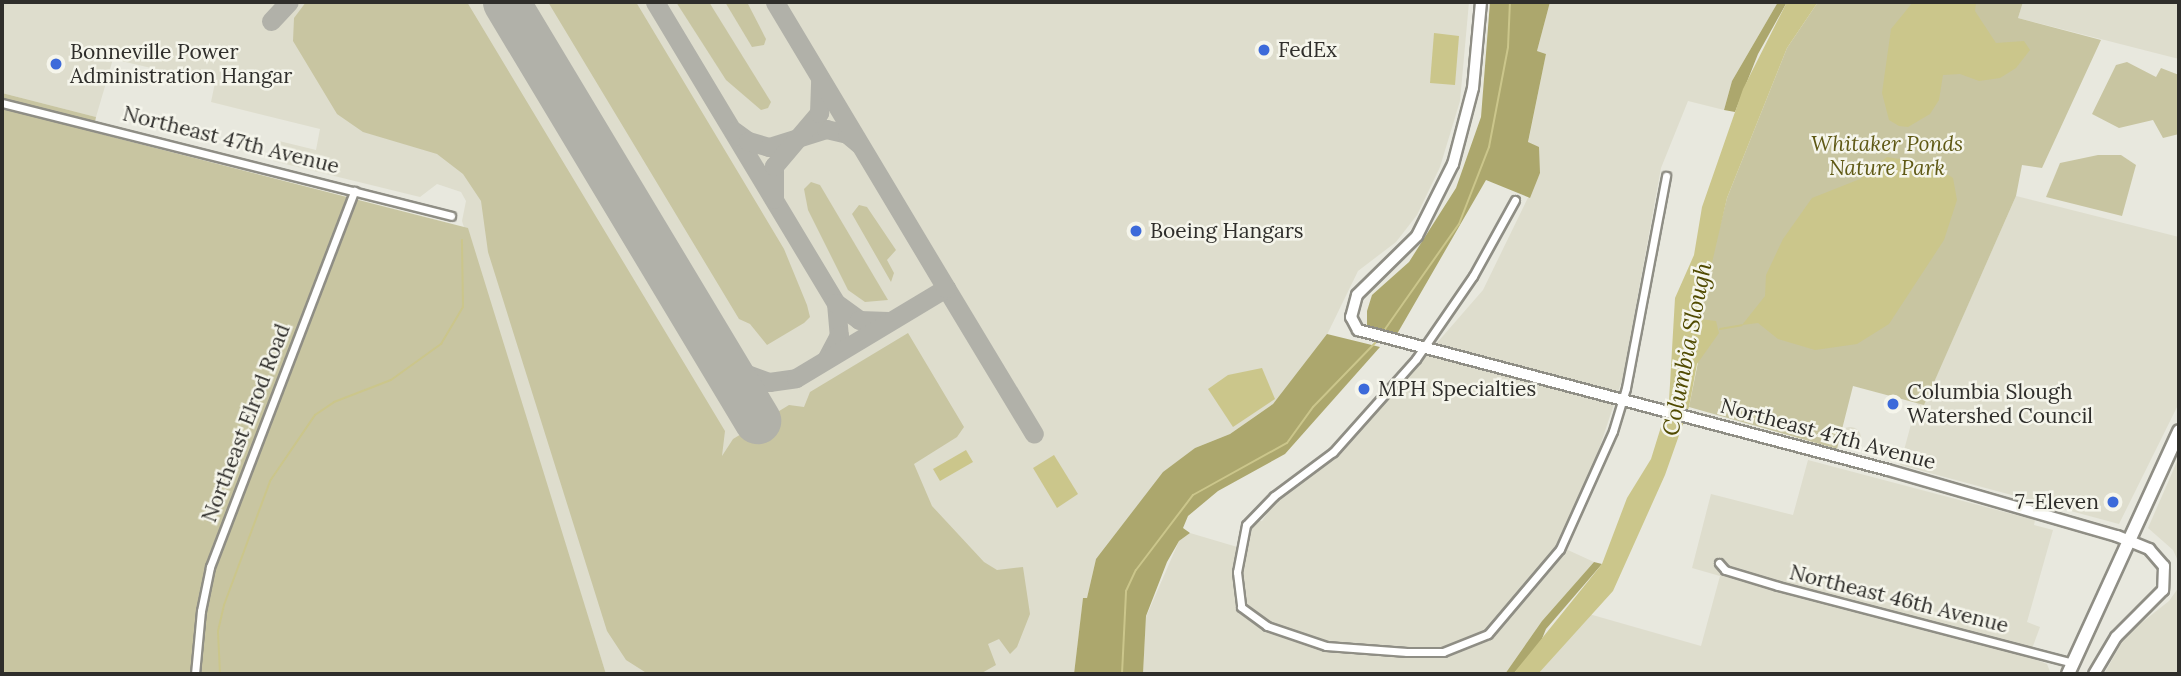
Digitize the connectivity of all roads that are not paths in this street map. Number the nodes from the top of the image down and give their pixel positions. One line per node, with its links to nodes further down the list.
1 (1480, 2): 7 (street, Northeast 47th Avenue)
2 (2, 103): 4 (street, Northeast 47th Avenue)
3 (1666, 176): 8 (street)
4 (354, 191): 6 (street, Northeast 47th Avenue); 13 (street, Northeast Elrod Road)
5 (1515, 200): 7 (street)
6 (451, 216)
7 (1424, 349): 8 (street, Northeast 47th Avenue); 8 (street)
8 (1623, 399): 10 (street, Northeast 47th Avenue)
9 (2179, 431): 10 (main road)
10 (2129, 541): 12 (main road); 14 (street, Northeast 47th Avenue)
11 (1719, 563): 12 (street, Northeast 46th Avenue)
12 (2071, 669)
13 (195, 674)
14 (2094, 674)

